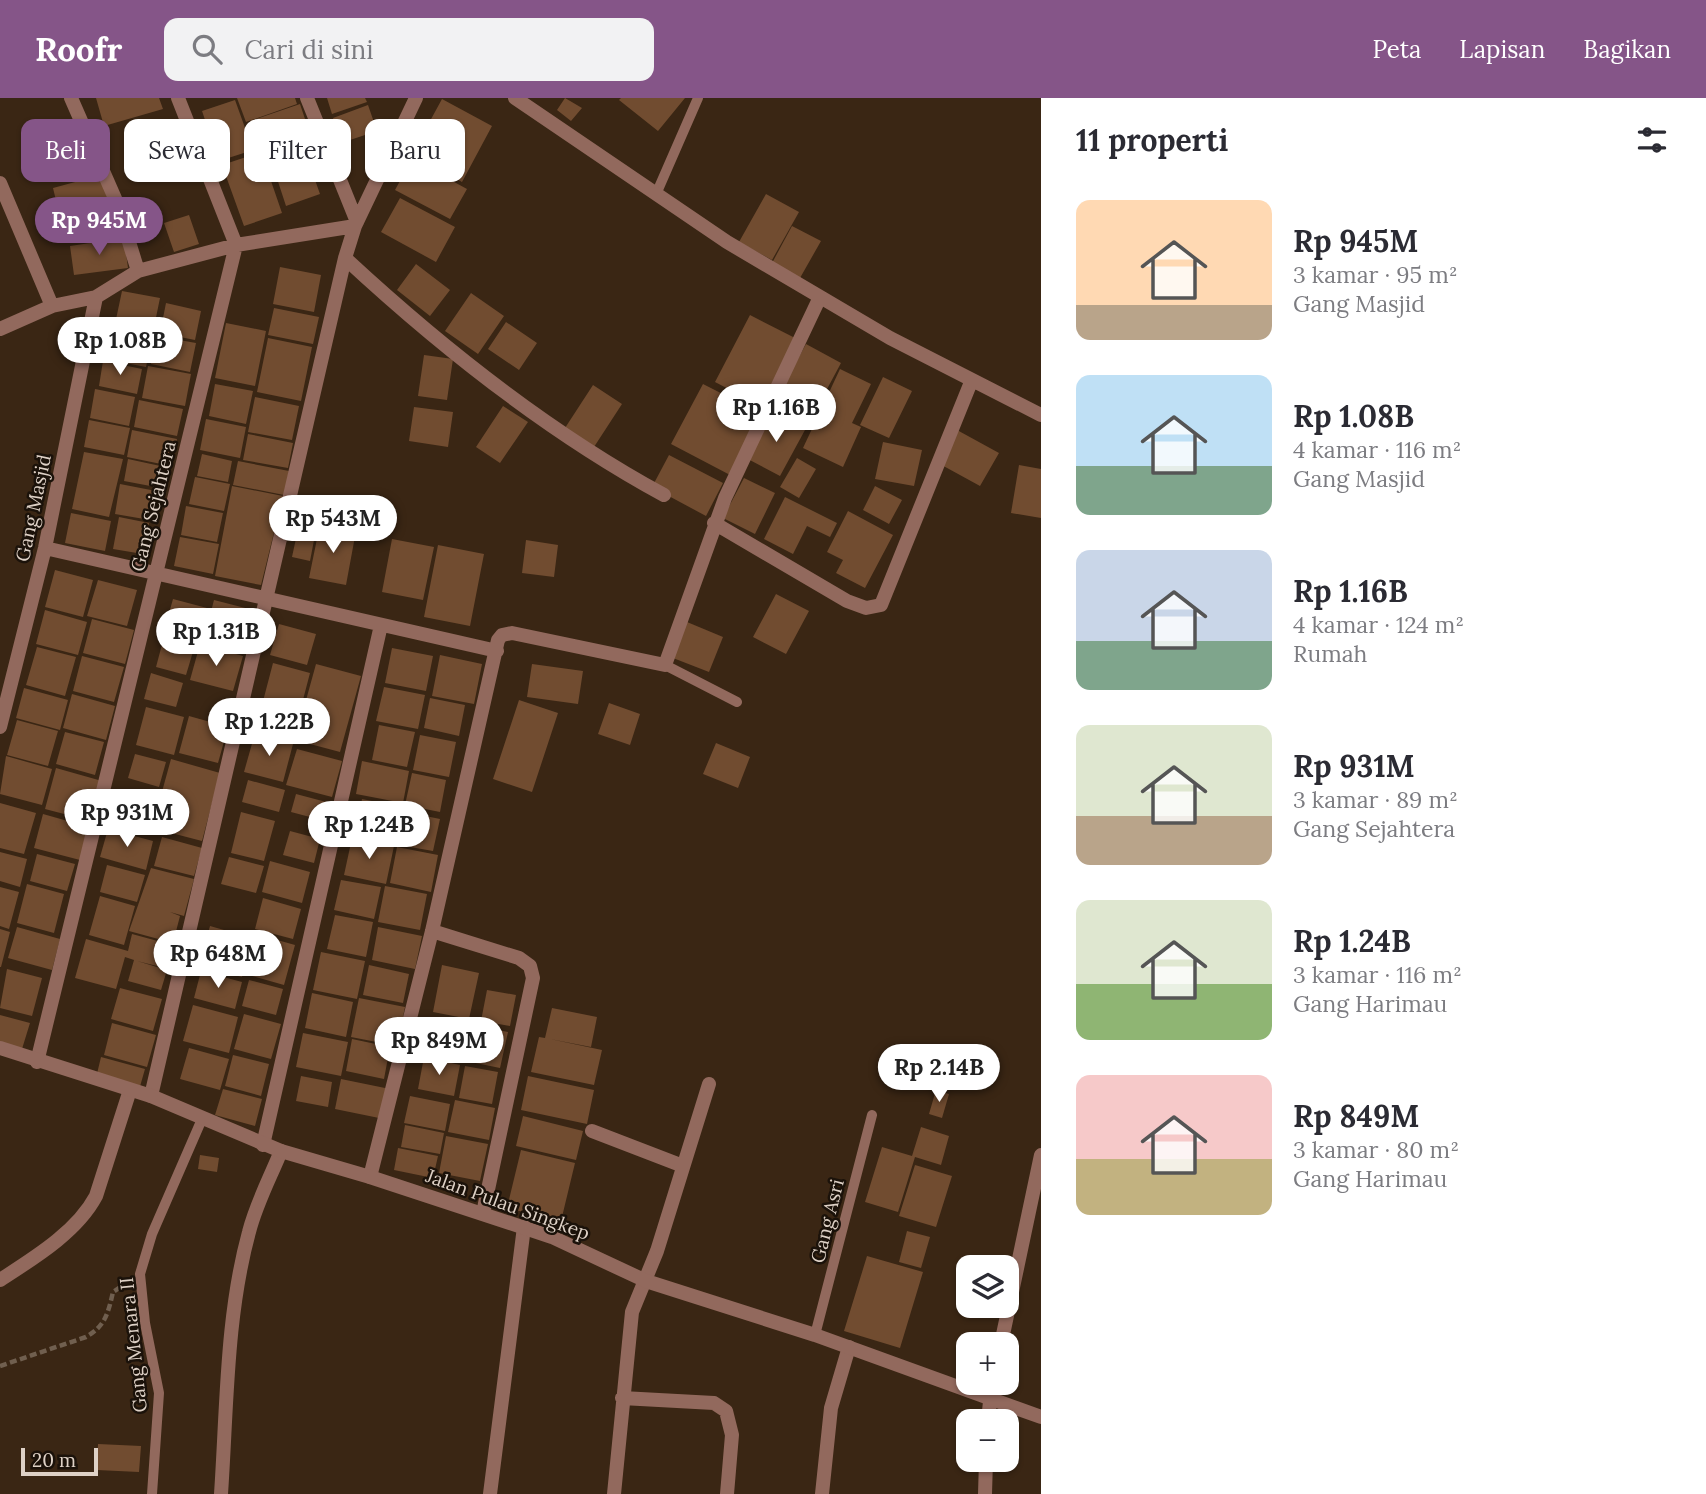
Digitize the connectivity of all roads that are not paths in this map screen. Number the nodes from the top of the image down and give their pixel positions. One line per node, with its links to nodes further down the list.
1 (71, 98): 12 (street)
2 (178, 98): 10 (street)
3 (307, 98): 9 (street)
4 (416, 98): 9 (street)
5 (515, 98): 8 (street)
6 (698, 98): 8 (lane)
7 (0, 183): 15 (street)
8 (657, 192): 14 (street)
9 (356, 224): 10 (street); 11 (street)
10 (236, 244): 12 (street); 22 (street, Gang Sejahtera)
11 (345, 258): 19 (street); 23 (street)
12 (138, 271): 13 (street)
13 (96, 297): 15 (street); 21 (street, Gang Masjid)
14 (820, 297): 17 (street); 20 (street)
15 (51, 306): 16 (street)
16 (0, 329)
17 (971, 382): 18 (street); 20 (street)
18 (1041, 415)
19 (664, 495)
20 (714, 523): 26 (street)
21 (45, 548): 22 (street); 28 (street, Gang Masjid)
22 (157, 573): 23 (street); 31 (street, Gang Sejahtera)
23 (267, 598): 24 (street); 34 (street)
24 (381, 625): 25 (street); 38 (street)
25 (496, 651): 26 (street); 29 (street)
26 (665, 665): 27 (lane)
27 (737, 702)
28 (0, 727)
29 (432, 931): 42 (street); 43 (street)
30 (0, 1048): 31 (street, Jalan Pulau Singkep)
31 (37, 1062): 33 (street, Jalan Pulau Singkep)
32 (709, 1084): 41 (street)
33 (130, 1090): 34 (street, Jalan Pulau Singkep); 45 (street)
34 (150, 1096): 36 (street, Jalan Pulau Singkep)
35 (872, 1115): 48 (lane, Gang Asri)
36 (202, 1119): 38 (street, Jalan Pulau Singkep); 56 (lane, Gang Menara II)
37 (592, 1130): 41 (street)
38 (263, 1145): 39 (street, Jalan Pulau Singkep)
39 (281, 1152): 42 (street, Jalan Pulau Singkep); 57 (street)
40 (1041, 1155): 47 (street)
41 (683, 1166): 46 (street)
42 (370, 1177): 43 (street, Jalan Pulau Singkep)
43 (483, 1213): 44 (street, Jalan Pulau Singkep)
44 (524, 1227): 46 (street, Jalan Pulau Singkep); 58 (street)
45 (0, 1280)
46 (646, 1281): 48 (street, Jalan Pulau Singkep); 51 (street)
47 (1004, 1332)
48 (815, 1335): 49 (street, Jalan Pulau Singkep)
49 (849, 1347): 52 (street, Jalan Pulau Singkep); 61 (street)
50 (990, 1395): 52 (street)
51 (622, 1398): 59 (street); 60 (street)
52 (989, 1398): 53 (street); 54 (street, Jalan Pulau Singkep)
53 (989, 1409)
54 (1041, 1417)
55 (986, 1472): 62 (street)
56 (152, 1494)
57 (221, 1494)
58 (490, 1494)
59 (614, 1494)
60 (727, 1494)
61 (822, 1494)
62 (985, 1494)

